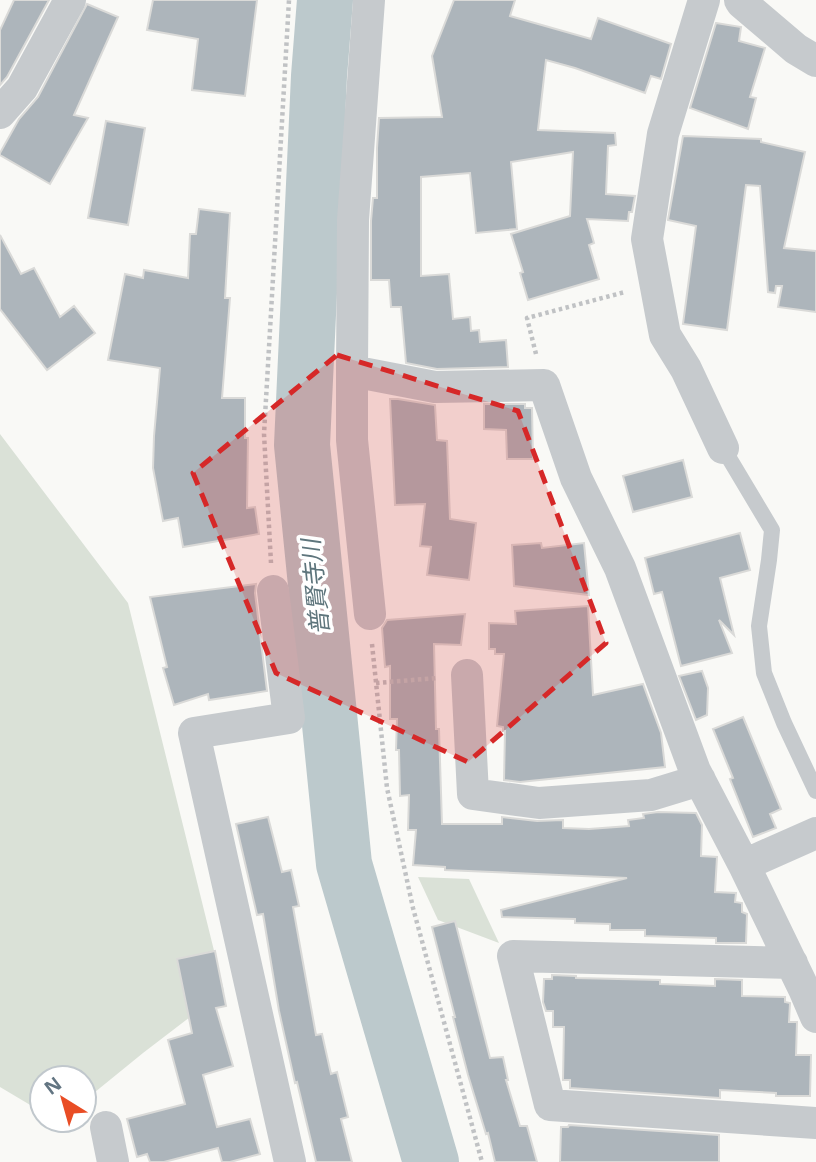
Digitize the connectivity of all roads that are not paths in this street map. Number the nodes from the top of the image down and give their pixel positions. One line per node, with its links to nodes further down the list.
1 (70, 0): 6 (street)
2 (369, 0): 7 (street)
3 (704, 0): 8 (street)
4 (740, 0): 5 (street)
5 (816, 61)
6 (0, 113)
7 (352, 371): 10 (street); 12 (street)
8 (723, 448): 13 (lane)
9 (272, 591): 21 (street)
10 (370, 614)
11 (467, 675): 12 (street)
12 (700, 780): 15 (street)
13 (816, 791)
14 (816, 832): 15 (street)
15 (744, 864): 16 (street)
16 (792, 963): 17 (street); 18 (street)
17 (816, 1017)
18 (816, 1123)
19 (106, 1127): 20 (street)
20 (113, 1162)
21 (289, 1162)

